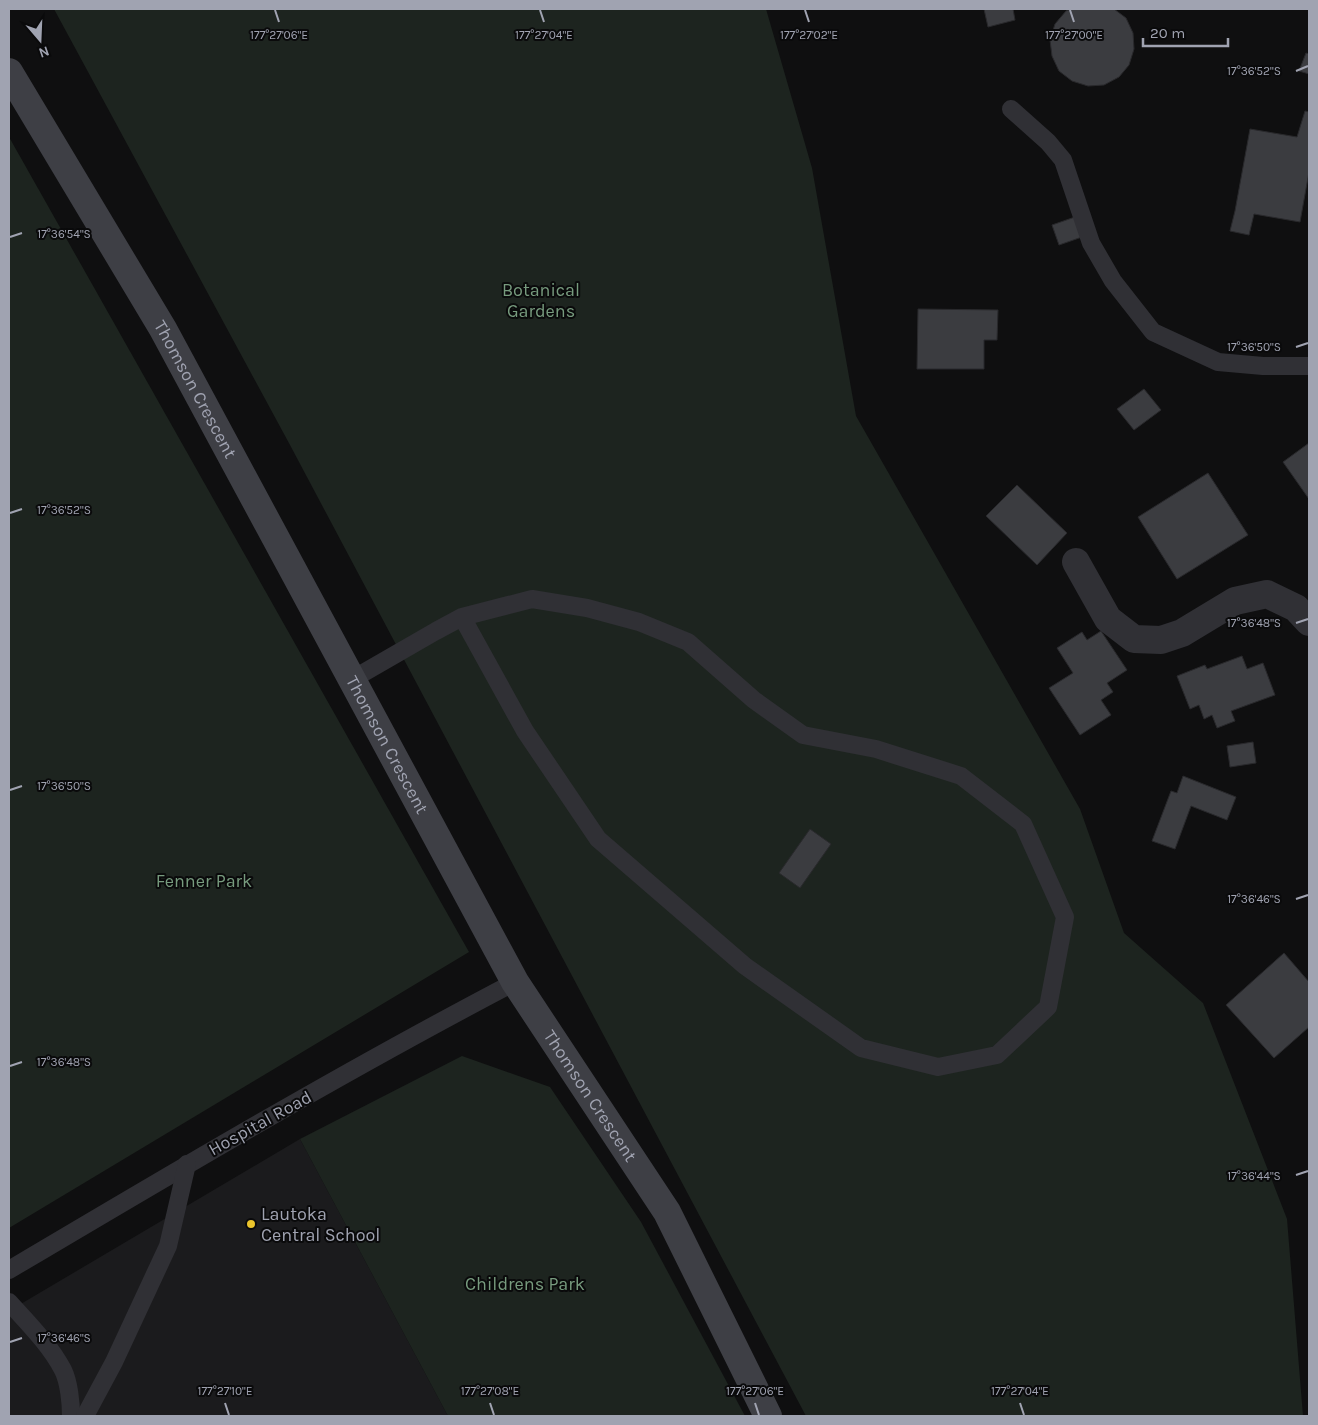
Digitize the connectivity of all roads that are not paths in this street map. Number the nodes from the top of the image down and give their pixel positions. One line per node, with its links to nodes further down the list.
1 (9, 72): 7 (main road, Thomson Crescent)
2 (1011, 109): 3 (lane)
3 (1309, 366)
4 (1076, 562): 6 (street)
5 (462, 618): 5 (lane); 7 (lane)
6 (1309, 622)
7 (351, 680): 8 (main road, Thomson Crescent)
8 (514, 982): 9 (lane, Hospital Road); 14 (main road, Thomson Crescent)
9 (187, 1164): 10 (lane, Hospital Road); 13 (lane)
10 (9, 1270)
11 (9, 1302): 12 (lane)
12 (71, 1416)
13 (85, 1416)
14 (768, 1416)

